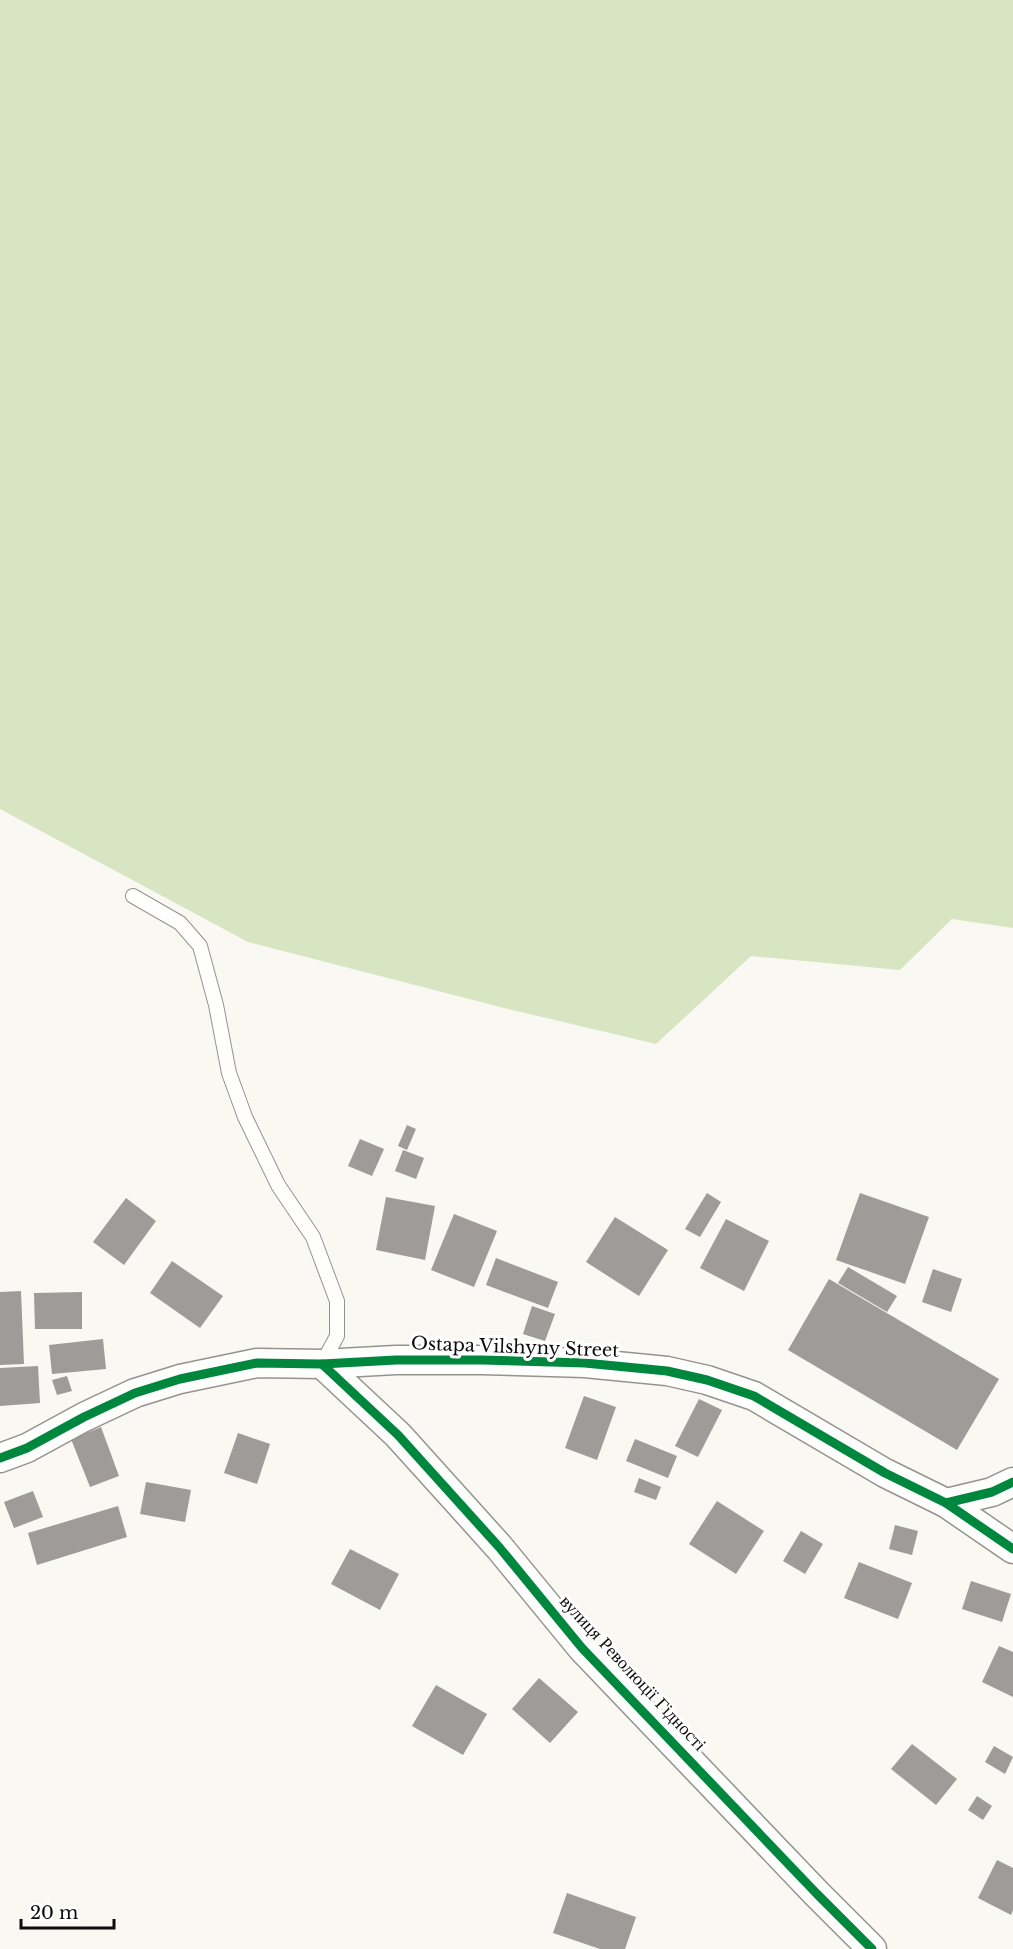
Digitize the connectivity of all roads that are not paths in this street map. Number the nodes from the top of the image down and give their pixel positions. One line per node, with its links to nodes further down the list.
1 (133, 896): 2 (lane)
2 (322, 1364): 3 (street, Ostapa Vilshyny Street); 5 (street, Ostapa Vilshyny Street); 7 (street, вулиця Революції Гідності)
3 (0, 1458)
4 (1013, 1482): 5 (street)
5 (946, 1503): 6 (street, Ostapa Vilshyny Street)
6 (1013, 1549)
7 (872, 1949)

